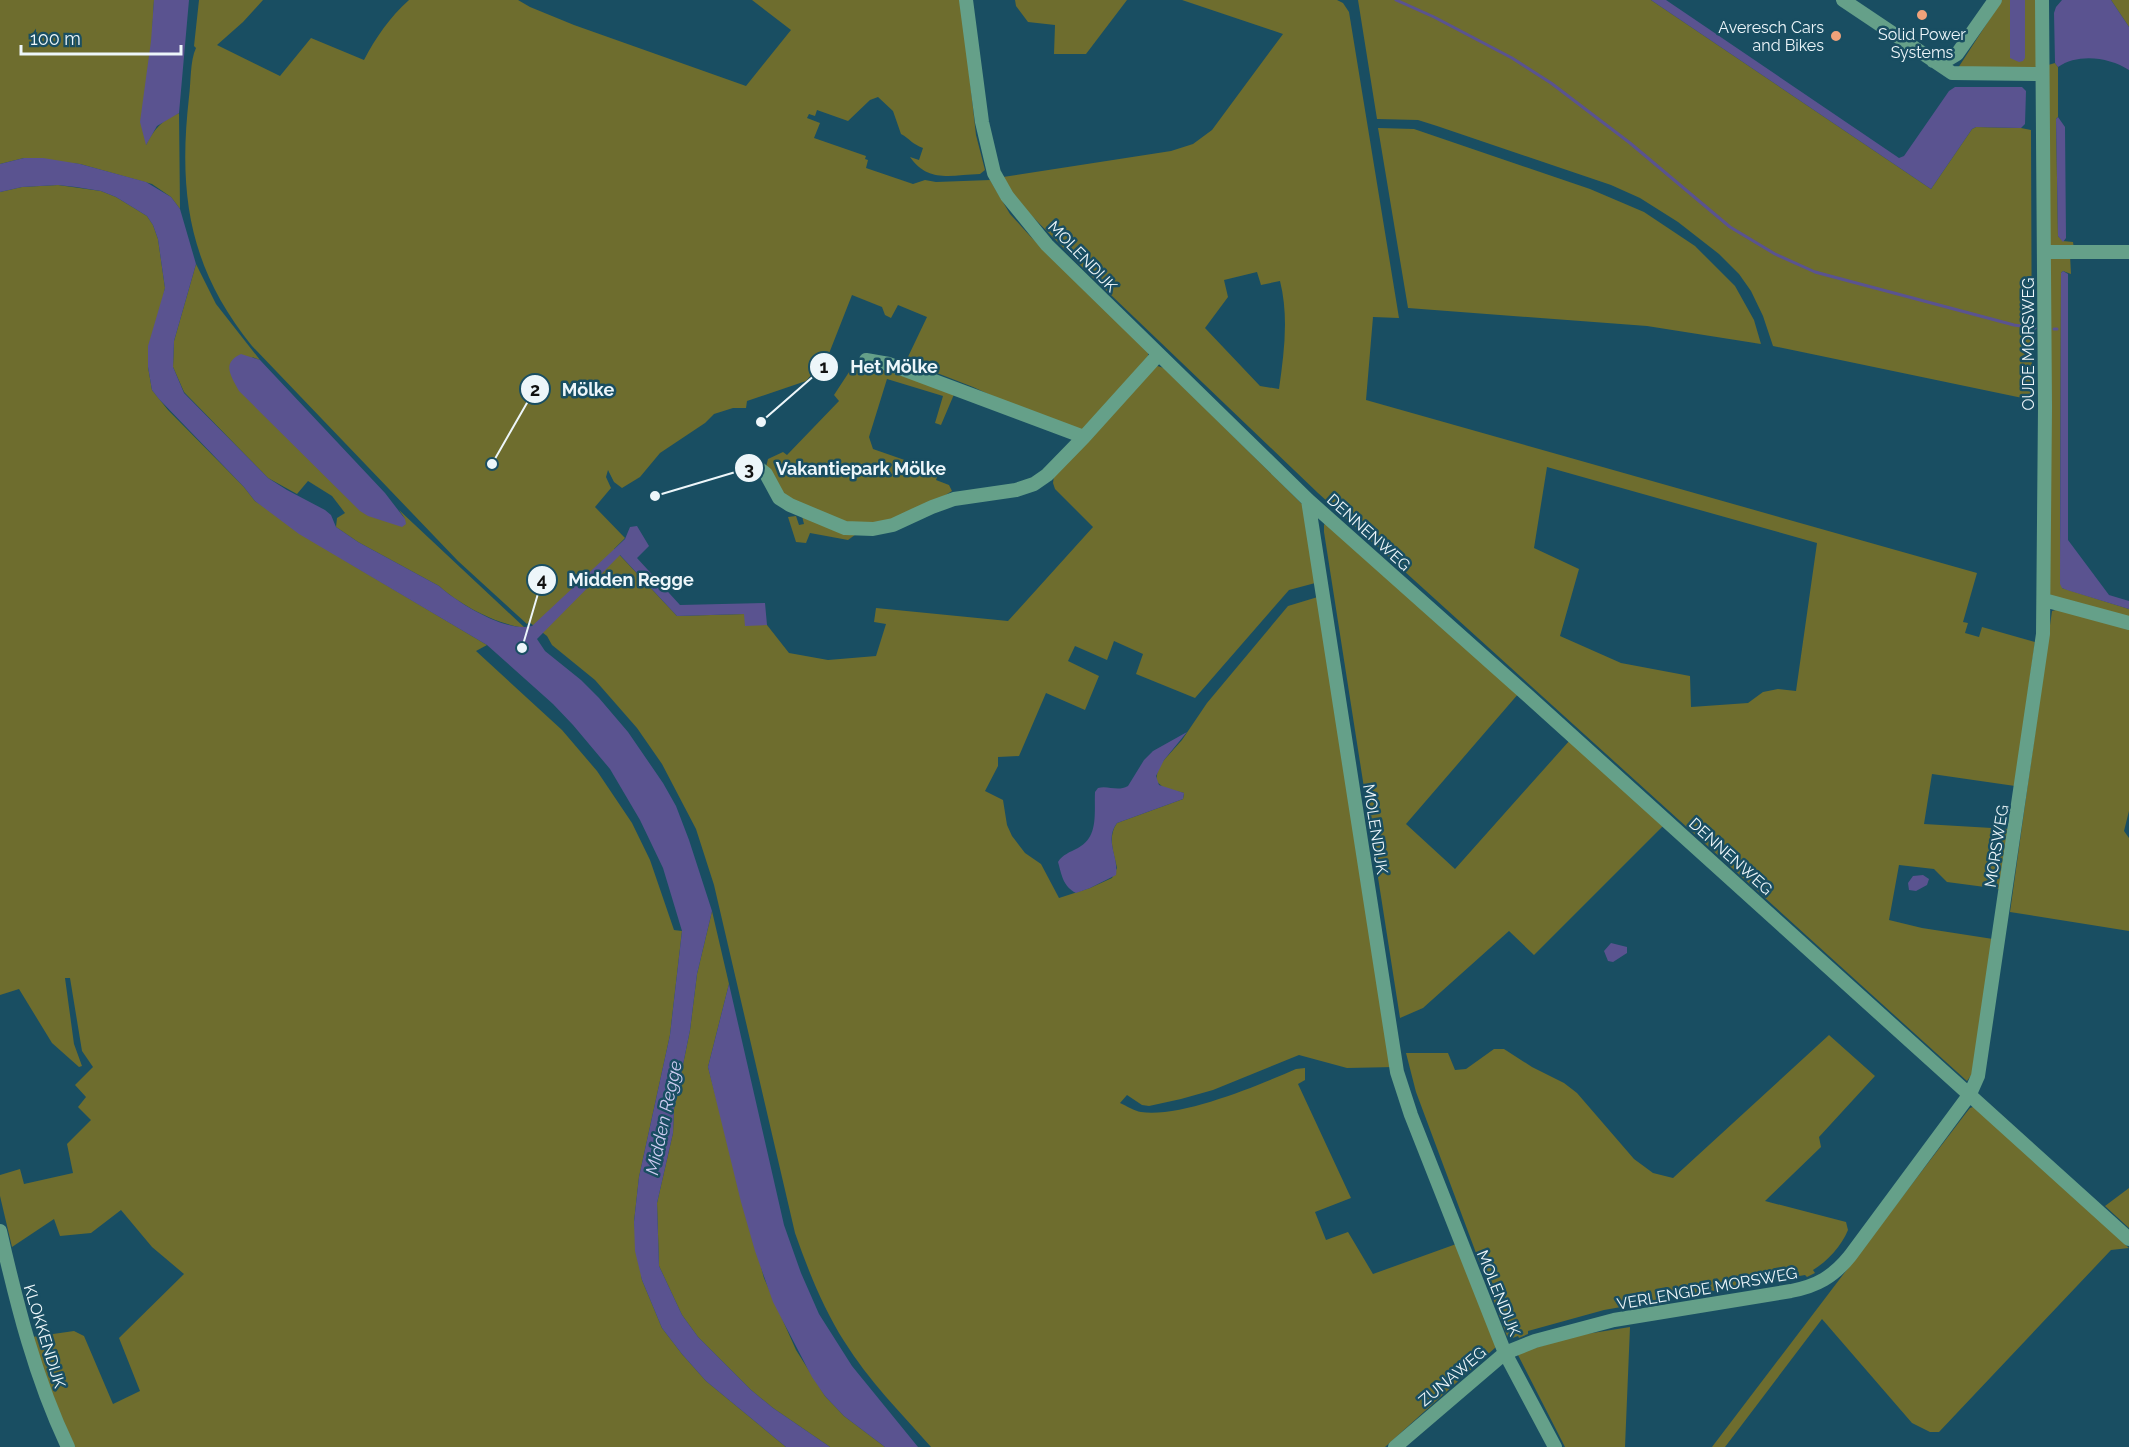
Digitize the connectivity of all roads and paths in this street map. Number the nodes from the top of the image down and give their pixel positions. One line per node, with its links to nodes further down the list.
1 (966, 0): 9 (street, MOLENDIJK)
2 (1844, 0): 5 (street)
3 (1995, 0): 5 (street)
4 (2042, 0): 6 (street, OUDE MORSWEG)
5 (1933, 61): 6 (street)
6 (2042, 74): 7 (street, OUDE MORSWEG)
7 (2044, 252): 8 (street); 14 (street, OUDE MORSWEG)
8 (2129, 252)
9 (1158, 355): 11 (street); 13 (street, MOLENDIJK)
10 (866, 360): 11 (street)
11 (1084, 437): 12 (street)
12 (755, 465)
13 (1308, 500): 16 (street, DENNENWEG); 19 (street, MOLENDIJK)
14 (2044, 600): 15 (street); 16 (street, MORSWEG)
15 (2129, 623)
16 (1970, 1094): 18 (street, DENNENWEG); 19 (street, VERLENGDE MORSWEG)
17 (0, 1231): 20 (street, KLOKKENDIJK)
18 (2129, 1239)
19 (1505, 1353): 21 (street, ZUNAWEG); 22 (street, ZUNAWEG)
20 (68, 1447)
21 (1395, 1447)
22 (1555, 1447)

